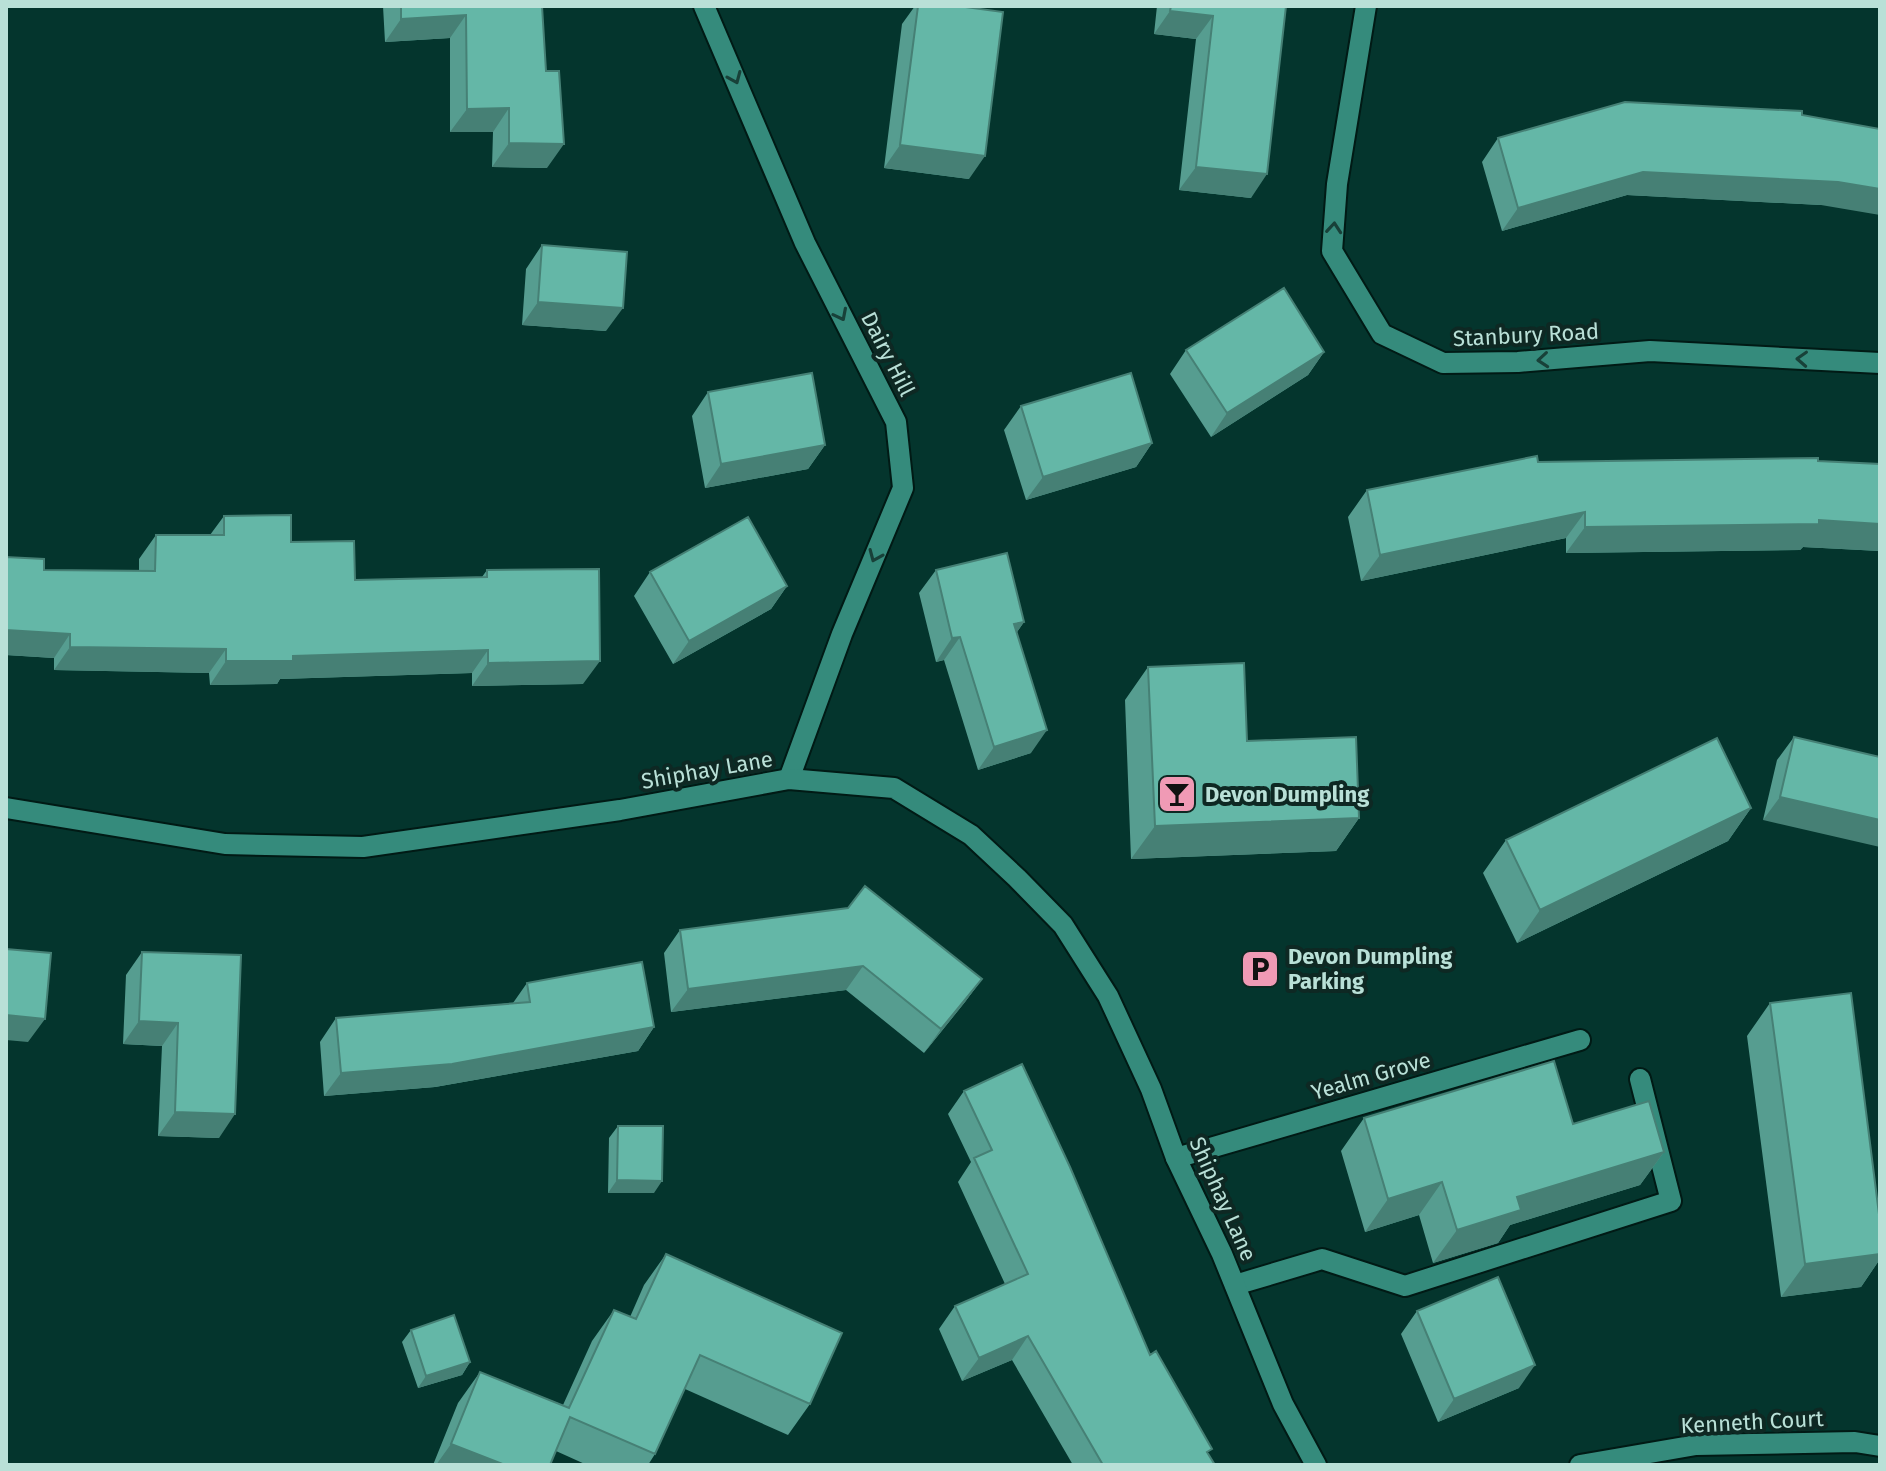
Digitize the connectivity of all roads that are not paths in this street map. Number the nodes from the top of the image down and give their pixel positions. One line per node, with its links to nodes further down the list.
1 (704, 6): 4 (street, Dairy Hill, one-way to 4)
2 (1366, 6): 3 (street, Stanbury Road, one-way to 2)
3 (1880, 363)
4 (789, 779): 5 (street, Shiphay Lane); 8 (street, Shiphay Lane)
5 (6, 808)
6 (1580, 1040): 8 (street, Yealm Grove)
7 (1640, 1079): 9 (street)
8 (1176, 1158): 9 (street, Shiphay Lane)
9 (1235, 1285): 11 (street, Shiphay Lane)
10 (1880, 1446): 12 (street, Kenneth Court)
11 (1316, 1465)
12 (1580, 1465)

